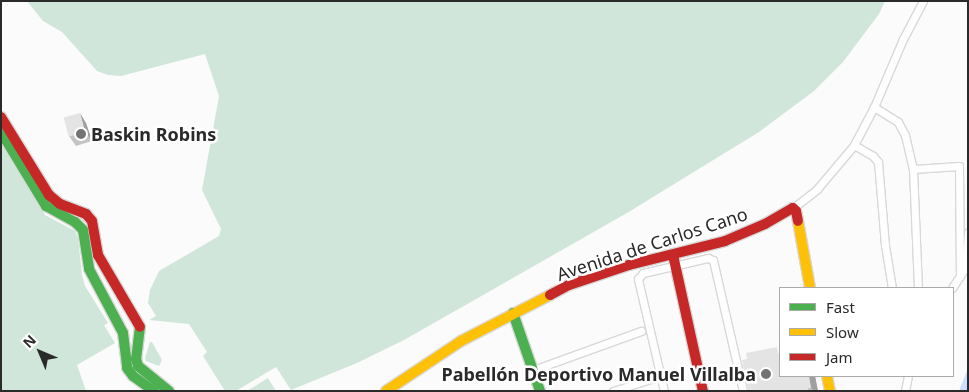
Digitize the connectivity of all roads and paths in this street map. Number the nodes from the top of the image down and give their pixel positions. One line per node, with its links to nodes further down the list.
1 (924, 1): 2 (street, Avenida de Carlos Cano)
2 (874, 107): 5 (street, Avenida de Carlos Cano); 6 (street)
3 (1, 117): 25 (street)
4 (1, 132): 24 (street)
5 (854, 145): 7 (street, Avenida de Carlos Cano); 14 (street)
6 (913, 169): 12 (street); 15 (street)
7 (793, 208): 10 (street, Avenida de Carlos Cano); 13 (street)
8 (968, 232): 9 (street)
9 (967, 246): 12 (street)
10 (672, 255): 11 (street); 17 (street, Avenida de Carlos Cano)
11 (675, 265): 28 (street, Avenida de Carlos Cano); 29 (street); 30 (street, Avenida de Carlos Cano)
12 (960, 276): 16 (street)
13 (810, 287)
14 (892, 287)
15 (918, 287)
16 (953, 287)
17 (513, 313): 19 (street); 23 (street, Avenida de Carlos Cano)
18 (641, 331): 19 (street)
19 (533, 370): 26 (street)
20 (827, 377): 31 (street)
21 (908, 377): 32 (street)
22 (654, 378): 27 (street)
23 (391, 389)
24 (154, 391)
25 (169, 391)
26 (540, 391)
27 (612, 391)
28 (664, 391)
29 (703, 391)
30 (743, 391)
31 (830, 391)
32 (905, 391)

